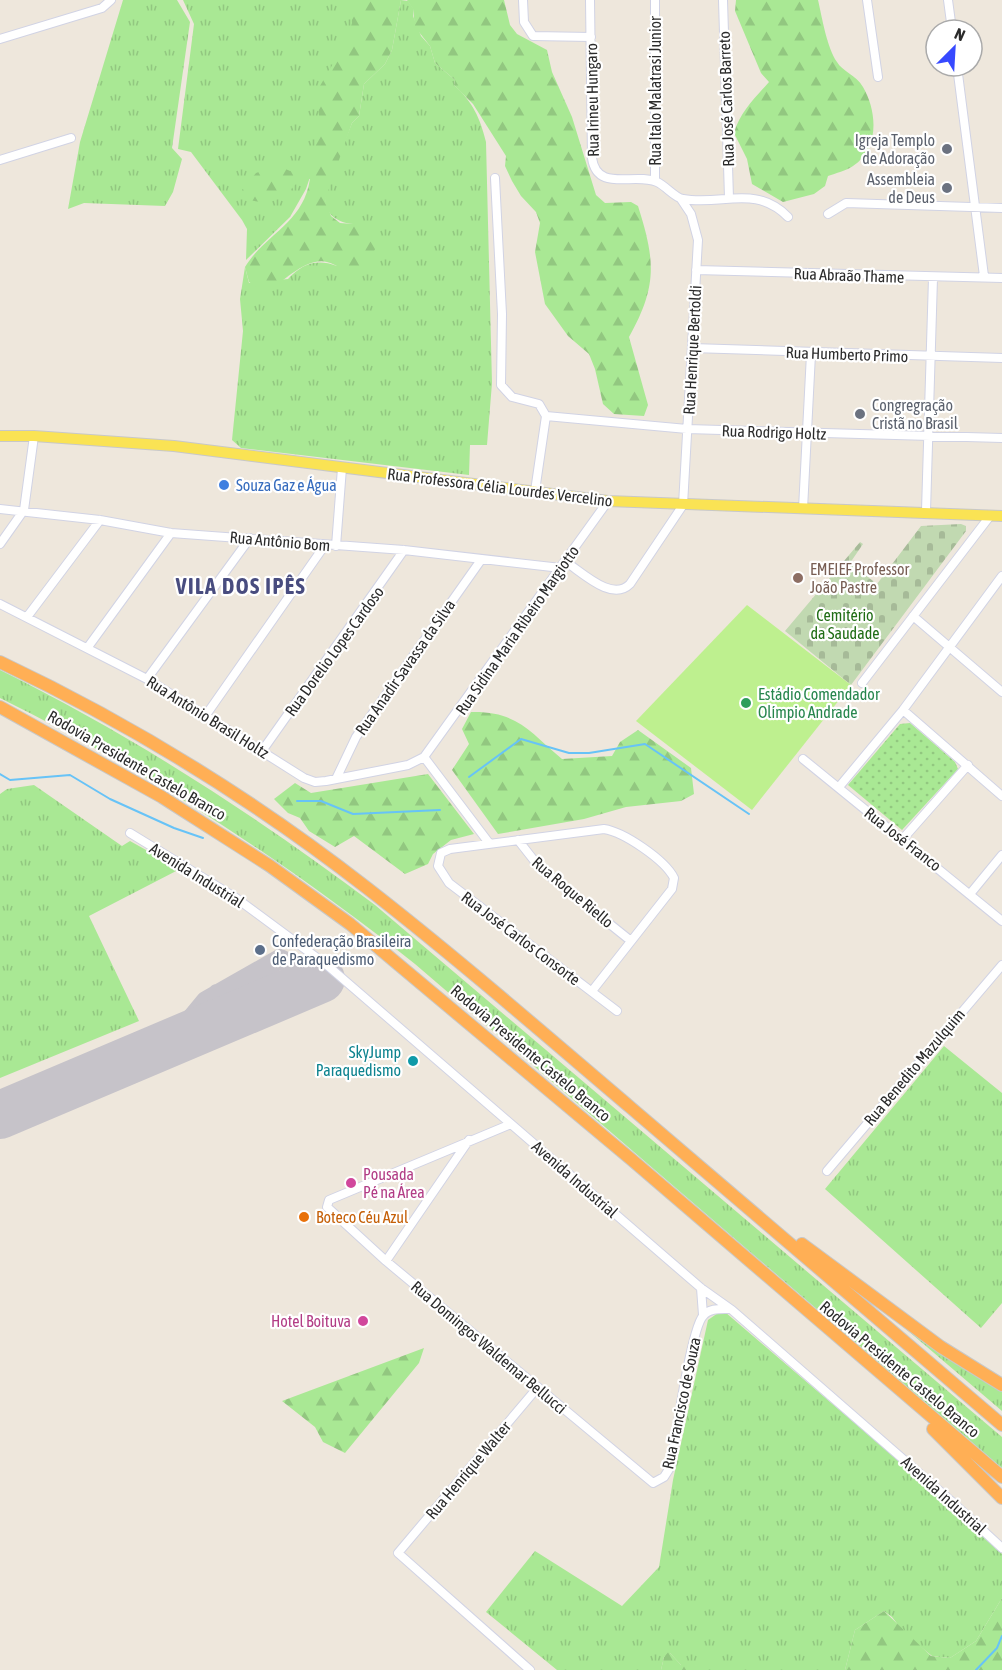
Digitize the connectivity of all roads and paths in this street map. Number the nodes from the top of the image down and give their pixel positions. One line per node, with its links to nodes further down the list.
1 (523, 0): 9 (street)
2 (590, 0): 9 (street, Rua Irineu Hungaro)
3 (655, 0): 16 (street, Rua Italo Malatrasi Junior)
4 (723, 0): 17 (street, Rua José Carlos Barreto)
5 (867, 0): 11 (street)
6 (948, 0): 8 (street)
7 (110, 2): 10 (street)
8 (950, 18)
9 (591, 37): 16 (street, Rua Irineu Hungaro)
10 (0, 39)
11 (878, 76)
12 (959, 78): 19 (street)
13 (71, 138): 14 (street)
14 (0, 160)
15 (495, 178): 31 (street)
16 (655, 181): 18 (street)
17 (729, 198): 18 (street); 22 (street)
18 (681, 199): 23 (street, Rua Henrique Bertoldi)
19 (975, 206): 20 (street); 21 (street); 24 (street)
20 (1002, 208)
21 (828, 214)
22 (788, 218)
23 (696, 270): 25 (street, Rua Abraão Thame); 27 (street, Rua Henrique Bertoldi)
24 (984, 276): 25 (street, Rua Abraão Thame); 26 (street, Rua Abraão Thame)
25 (933, 278): 29 (street)
26 (1002, 278)
27 (692, 348): 28 (street, Rua Humberto Primo); 32 (street, Rua Henrique Bertoldi)
28 (811, 354): 29 (street, Rua Humberto Primo); 33 (street)
29 (930, 357): 30 (street, Rua Humberto Primo); 36 (street)
30 (1002, 358)
31 (546, 416): 32 (street, Rua Rodrigo Holtz); 39 (street)
32 (687, 429): 33 (street, Rua Rodrigo Holtz); 41 (street, Rua Henrique Bertoldi)
33 (807, 433): 36 (street, Rua Rodrigo Holtz); 43 (street)
34 (0, 436): 35 (main road, Rua Professora Célia Lourdes Vercelino)
35 (34, 436): 38 (main road, Rua Professora Célia Lourdes Vercelino); 44 (street)
36 (928, 436): 37 (street, Rua Rodrigo Holtz); 45 (street)
37 (1002, 438)
38 (342, 468): 39 (main road, Rua Professora Célia Lourdes Vercelino); 53 (street)
39 (535, 491): 40 (main road, Rua Professora Célia Lourdes Vercelino)
40 (608, 501): 41 (main road, Rua Professora Célia Lourdes Vercelino); 56 (street, Rua Sidina Maria Ribeiro Margiotto)
41 (683, 505): 43 (main road, Rua Professora Célia Lourdes Vercelino); 56 (street)
42 (0, 508): 44 (street, Rua Antônio Bom)
43 (803, 508): 45 (main road, Rua Professora Célia Lourdes Vercelino)
44 (24, 510): 48 (street, Rua Antônio Bom); 51 (street)
45 (926, 512): 46 (main road, Rua Professora Célia Lourdes Vercelino)
46 (990, 516): 47 (main road, Rua Professora Célia Lourdes Vercelino); 60 (street)
47 (1002, 516)
48 (99, 520): 49 (street, Rua Antônio Bom); 61 (street)
49 (171, 533): 50 (street, Rua Antônio Bom); 63 (street)
50 (249, 538): 52 (street, Rua Antônio Bom); 65 (street)
51 (0, 544)
52 (325, 545): 53 (street, Rua Antônio Bom); 70 (street)
53 (336, 546): 54 (street, Rua Antônio Bom)
54 (404, 550): 55 (street, Rua Antônio Bom); 71 (street, Rua Dorelio Lopes Cardoso)
55 (481, 560): 56 (street, Rua Antônio Bom); 75 (street, Rua Anadir Savassa da Silva)
56 (563, 565): 72 (street, Rua Sidina Maria Ribeiro Margiotto)
57 (1002, 576): 58 (street)
58 (999, 588): 62 (street)
59 (0, 603): 61 (street, Rua Antônio Brasil Holtz)
60 (913, 616): 62 (street); 66 (street)
61 (27, 617): 63 (street, Rua Antônio Brasil Holtz)
62 (949, 646): 67 (street); 69 (street)
63 (88, 647): 65 (street, Rua Antônio Brasil Holtz)
64 (0, 662): 92 (highway, Rodovia Presidente Castelo Branco)
65 (147, 679): 70 (street, Rua Antônio Brasil Holtz)
66 (862, 683)
67 (1002, 692)
68 (0, 707): 97 (highway, Rodovia Presidente Castelo Branco)
69 (903, 710): 74 (street); 76 (street)
70 (206, 715): 71 (street, Rua Antônio Brasil Holtz)
71 (262, 751): 75 (street, Rua Antônio Brasil Holtz)
72 (424, 757): 75 (street, Rua Antônio Brasil Holtz); 81 (street)
73 (803, 759): 76 (street, Rua José Franco)
74 (968, 765): 77 (street); 80 (street)
75 (336, 779)
76 (839, 787): 80 (street, Rua José Franco)
77 (1002, 796)
78 (130, 833): 89 (street, Avenida Industrial)
79 (518, 840): 81 (street); 85 (street, Rua Roque Riello); 85 (street)
80 (901, 841): 83 (street, Rua José Franco)
81 (489, 843): 87 (street, Rua José Carlos Consorte)
82 (1002, 855): 83 (street)
83 (970, 894): 84 (street, Rua José Franco)
84 (1002, 921)
85 (632, 942): 87 (street)
86 (1002, 965): 91 (street, Rua Benedito Mazulquim)
87 (592, 991): 88 (street, Rua José Carlos Consorte)
88 (617, 1011)
89 (511, 1124): 90 (street); 94 (street, Avenida Industrial)
90 (469, 1139): 93 (street); 93 (street, Rua Domingos Waldemar Bellucci)
91 (827, 1171)
92 (740, 1201): 98 (highway); 100 (highway, Rodovia Presidente Castelo Branco)
93 (386, 1261): 99 (street, Rua Domingos Waldemar Bellucci)
94 (701, 1288): 95 (street, Avenida Industrial); 96 (street)
95 (732, 1310): 96 (street, Rua Francisco de Souza); 104 (street, Avenida Industrial)
96 (703, 1315): 102 (street, Rua Francisco de Souza)
97 (875, 1371): 101 (highway, Rodovia Presidente Castelo Branco); 103 (highway)
98 (1002, 1385)
99 (538, 1387): 102 (street, Rua Domingos Waldemar Bellucci); 105 (street, Rua Henrique Walter)
100 (1002, 1425)
101 (1002, 1477)
102 (655, 1483)
103 (1002, 1498)
104 (1002, 1548)
105 (530, 1670)

